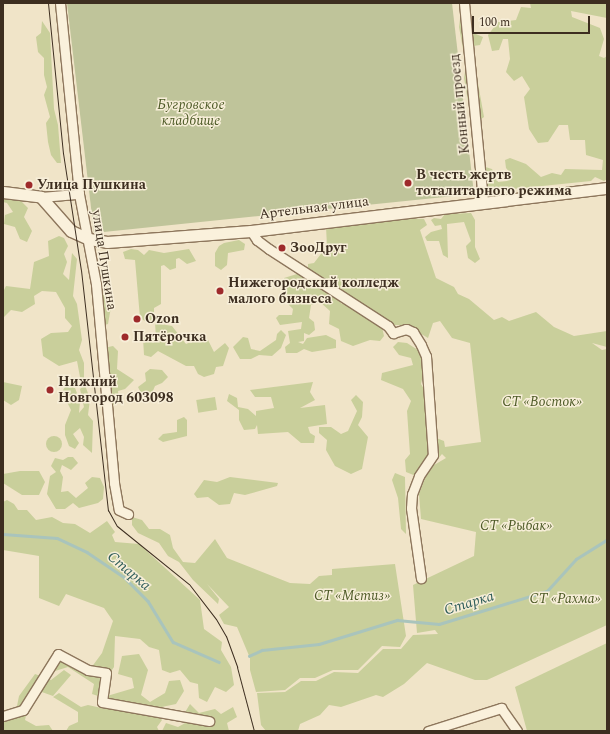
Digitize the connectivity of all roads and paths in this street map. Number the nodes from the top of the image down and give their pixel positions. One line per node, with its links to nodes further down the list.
1 (60, 3): 5 (street, улица Пушкина)
2 (464, 3): 8 (street, Конный проезд)
3 (607, 188): 8 (street, Артельная улица)
4 (3, 192): 7 (street)
5 (79, 194): 6 (street); 11 (street, улица Пушкина)
6 (54, 196): 7 (street); 9 (street)
7 (41, 197): 9 (street, Артельная улица)
8 (483, 202): 10 (street, Артельная улица)
9 (53, 212): 11 (street, Артельная улица)
10 (251, 231): 11 (street, Артельная улица); 13 (street)
11 (89, 239): 12 (street, улица Пушкина)
12 (128, 514)
13 (421, 578)
14 (3, 716): 15 (street)
15 (209, 721)
16 (428, 731): 17 (street)
17 (517, 731)

